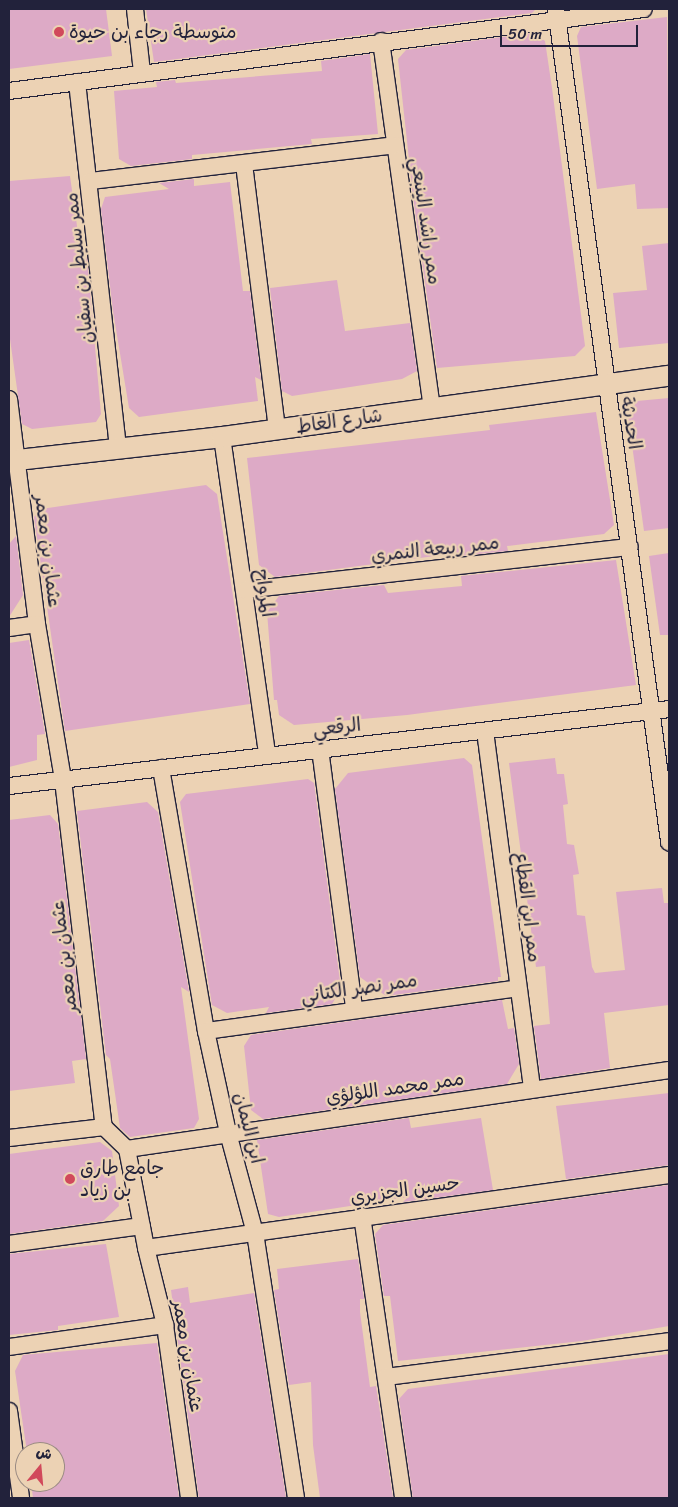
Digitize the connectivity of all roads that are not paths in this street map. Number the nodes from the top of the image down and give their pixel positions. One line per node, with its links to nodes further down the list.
1 (135, 9): 5 (street)
2 (644, 9): 3 (street)
3 (557, 14): 4 (street); 12 (street, الحديثة)
4 (381, 40): 5 (street); 8 (street, ممر راشد الينبعي)
5 (142, 72): 6 (street)
6 (77, 82): 7 (street); 10 (street, ممر سليط بن سفيان)
7 (9, 91)
8 (395, 145): 9 (street); 14 (street, ممر راشد الينبعي)
9 (244, 164): 10 (street); 15 (street)
10 (90, 181): 17 (street, ممر سليط بن سفيان)
11 (669, 376): 12 (street, شارع الغاط)
12 (605, 385): 14 (street, شارع الغاط); 19 (street, الحديثة)
13 (9, 399): 18 (street, عثمان بن معمر)
14 (432, 408): 15 (street, شارع الغاط)
15 (277, 429): 16 (street, شارع الغاط)
16 (222, 437): 17 (street, شارع الغاط); 20 (street, المرواح)
17 (118, 450): 18 (street, شارع الغاط)
18 (13, 461): 21 (street, عثمان بن معمر)
19 (630, 547): 20 (street, ممر ربيعة النمري); 24 (street, الحديثة)
20 (244, 590): 27 (street, المرواح)
21 (37, 624): 22 (street); 29 (street, عثمان بن معمر)
22 (9, 628)
23 (669, 709): 24 (street, الرقعي)
24 (652, 711): 25 (street, الرقعي); 31 (street, الحديثة)
25 (485, 731): 26 (street, الرقعي); 32 (street, ممر ابن القطاع)
26 (320, 749): 27 (street, الرقعي); 33 (street)
27 (267, 754): 28 (street, الرقعي)
28 (161, 768): 29 (street, الرقعي); 34 (street, ابن اليمان)
29 (63, 780): 30 (street, الرقعي); 37 (street, عثمان بن معمر)
30 (9, 786)
31 (669, 842)
32 (518, 988): 33 (street, ممر نصر الكتاني); 36 (street, ممر ابن القطاع)
33 (354, 1009): 34 (street, ممر نصر الكتاني)
34 (206, 1031): 38 (street, ابن اليمان)
35 (669, 1070): 36 (street, ممر محمد اللؤلؤي)
36 (532, 1088): 38 (street, ممر محمد اللؤلؤي)
37 (104, 1126): 39 (street); 40 (street)
38 (228, 1133): 40 (street, ممر محمد اللؤلؤي); 44 (street, ابن اليمان)
39 (9, 1138)
40 (127, 1149): 43 (street, عثمان بن معمر)
41 (669, 1175): 42 (street, حسين الجزيري)
42 (362, 1216): 44 (street, حسين الجزيري); 50 (street)
43 (142, 1226): 45 (street); 46 (street, عثمان بن معمر)
44 (255, 1233): 46 (street, حسين الجزيري); 54 (street, ابن اليمان)
45 (9, 1244)
46 (146, 1248): 47 (street, عثمان بن معمر)
47 (165, 1325): 49 (street); 53 (street, عثمان بن معمر)
48 (669, 1341): 50 (street)
49 (9, 1347)
50 (386, 1377): 55 (street)
51 (9, 1411): 52 (street)
52 (21, 1498)
53 (189, 1498)
54 (296, 1498)
55 (403, 1498)

